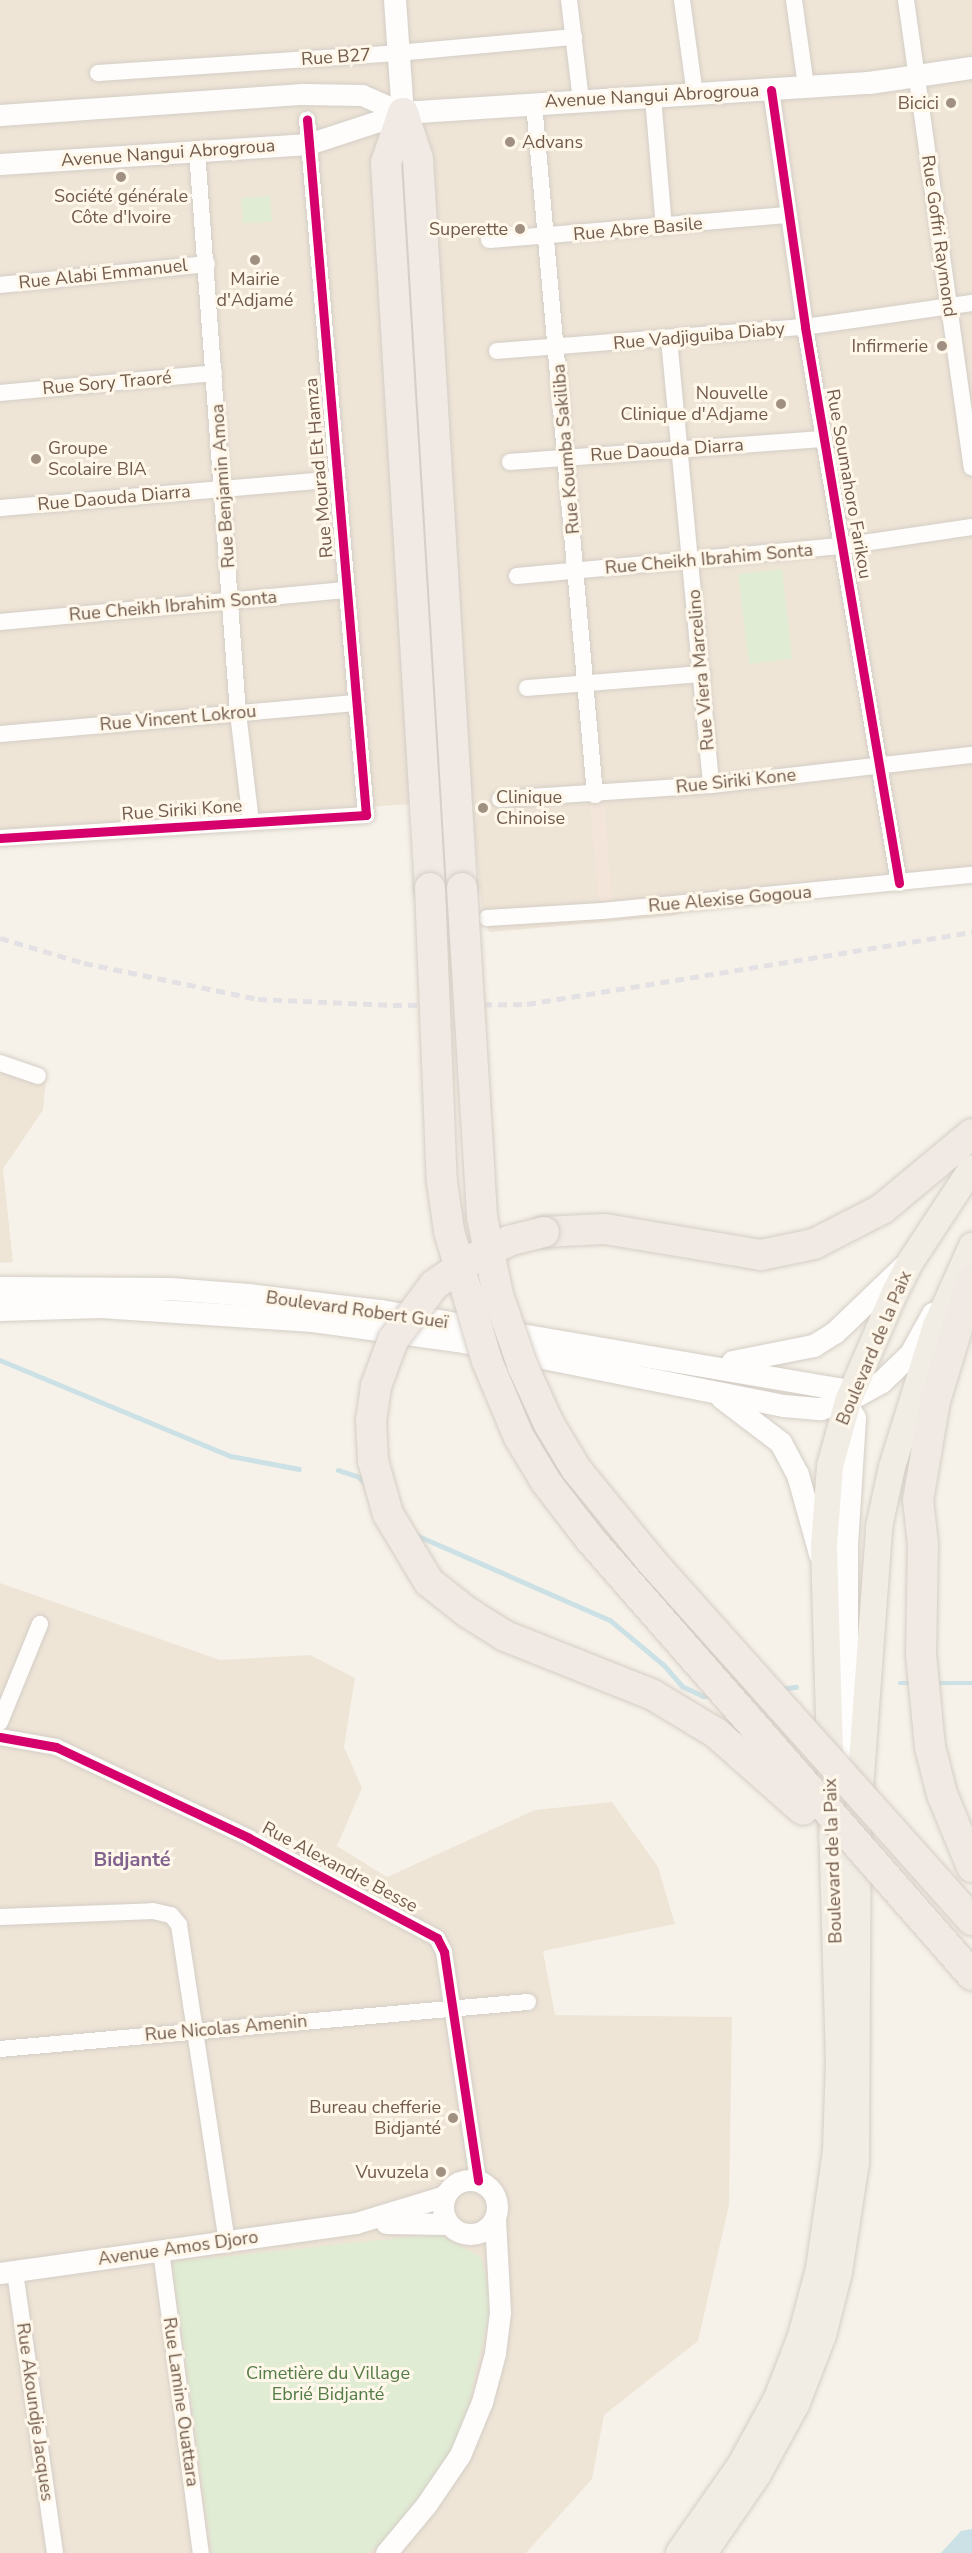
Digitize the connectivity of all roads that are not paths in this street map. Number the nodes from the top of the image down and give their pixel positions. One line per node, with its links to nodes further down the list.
1 (395, 0): 7 (main road)
2 (569, 0): 6 (street)
3 (682, 0): 13 (street)
4 (794, 0): 11 (street)
5 (906, 0): 10 (street, Rue Goffri Raymond)
6 (574, 37): 7 (street, Rue B27); 15 (street)
7 (397, 53): 9 (street, Rue B27); 17 (main road)
8 (972, 68): 10 (main road, Avenue Nangui Abrogroua)
9 (98, 73)
10 (918, 77): 11 (main road, Avenue Nangui Abrogroua); 30 (street, Rue Goffri Raymond)
11 (806, 86): 12 (main road, Avenue Nangui Abrogroua)
12 (771, 90): 13 (main road, Avenue Nangui Abrogroua); 23 (street, Rue Soumahoro Farikou)
13 (695, 95): 14 (main road, Avenue Nangui Abrogroua)
14 (652, 97): 15 (main road, Avenue Nangui Abrogroua); 24 (street)
15 (581, 100): 16 (main road, Avenue Nangui Abrogroua)
16 (534, 103): 17 (main road, Avenue Nangui Abrogroua); 25 (street, Rue Koumba Sakiliba)
17 (403, 113): 18 (street, Avenue Nangui Abrogroua); 20 (street, Avenue Nangui Abrogroua); 88 (highway, bridge); 89 (highway, bridge)
18 (0, 116)
19 (307, 119): 20 (street, Rue Mourad Et Hamza)
20 (308, 144): 21 (street, Avenue Nangui Abrogroua); 42 (street, Rue Mourad Et Hamza)
21 (197, 151): 22 (street, Avenue Nangui Abrogroua); 27 (street, Rue Benjamin Amoa)
22 (0, 164)
23 (788, 215): 24 (street, Rue Abre Basile); 31 (street, Rue Soumahoro Farikou)
24 (664, 227): 25 (street, Rue Abre Basile)
25 (548, 237): 26 (street, Rue Abre Basile); 33 (street, Rue Koumba Sakiliba)
26 (489, 240)
27 (207, 264): 28 (street, Rue Alabi Emmanuel); 35 (street, Rue Benjamin Amoa)
28 (0, 285)
29 (972, 303): 30 (street, Rue Vadjiguiba Diaby)
30 (948, 307): 31 (street, Rue Vadjiguiba Diaby); 41 (street, Rue Goffri Raymond)
31 (805, 327): 32 (street, Rue Vadjiguiba Diaby); 37 (street, Rue Soumahoro Farikou)
32 (669, 339): 33 (street, Rue Vadjiguiba Diaby); 38 (street, Rue Viera Marcelino)
33 (557, 347): 34 (street, Rue Vadjiguiba Diaby); 39 (street, Rue Koumba Sakiliba)
34 (497, 351)
35 (214, 373): 36 (street, Rue Sory Traoré); 43 (street, Rue Benjamin Amoa)
36 (0, 393)
37 (824, 439): 38 (street, Rue Daouda Diarra); 46 (street, Rue Soumahoro Farikou)
38 (681, 448): 39 (street, Rue Daouda Diarra); 47 (street, Rue Viera Marcelino)
39 (567, 458): 40 (street, Rue Daouda Diarra); 48 (street, Rue Koumba Sakiliba)
40 (510, 462)
41 (972, 467)
42 (336, 479): 43 (street, Rue Daouda Diarra); 50 (street, Rue Mourad Et Hamza)
43 (223, 489): 44 (street, Rue Daouda Diarra); 51 (street, Rue Benjamin Amoa)
44 (0, 508)
45 (972, 527): 46 (street, Rue Cheikh Ibrahim Sonta)
46 (843, 546): 47 (street, Rue Cheikh Ibrahim Sonta); 60 (street, Rue Soumahoro Farikou)
47 (692, 560): 48 (street, Rue Cheikh Ibrahim Sonta); 53 (street, Rue Viera Marcelino)
48 (577, 571): 49 (street, Rue Cheikh Ibrahim Sonta); 54 (street, Rue Koumba Sakiliba)
49 (517, 576)
50 (346, 590): 51 (street, Rue Cheikh Ibrahim Sonta); 56 (street, Rue Mourad Et Hamza)
51 (231, 600): 52 (street, Rue Cheikh Ibrahim Sonta); 57 (street, Rue Benjamin Amoa)
52 (0, 622)
53 (702, 674): 54 (street); 61 (street, Rue Viera Marcelino)
54 (585, 684): 55 (street); 62 (street, Rue Koumba Sakiliba)
55 (527, 688)
56 (356, 703): 57 (street, Rue Vincent Lokrou); 64 (street, Rue Mourad Et Hamza)
57 (238, 712): 58 (street, Rue Vincent Lokrou); 65 (street, Rue Benjamin Amoa)
58 (0, 734)
59 (972, 755): 60 (street, Rue Siriki Kone)
60 (879, 766): 61 (street, Rue Siriki Kone); 68 (street, Rue Soumahoro Farikou)
61 (711, 785): 62 (street, Rue Siriki Kone)
62 (595, 795): 63 (street, Rue Siriki Kone)
63 (500, 799)
64 (366, 814): 65 (street, Rue Siriki Kone)
65 (252, 822): 66 (street, Rue Siriki Kone)
66 (0, 838)
67 (972, 875): 68 (street, Rue Alexise Gogoua)
68 (899, 883): 69 (street, Rue Alexise Gogoua)
69 (487, 918)
70 (0, 1063): 71 (street)
71 (38, 1076)
72 (972, 1134): 90 (highway, bridge)
73 (972, 1168): 74 (main road, Boulevard de la Paix)
74 (911, 1261): 78 (main road, Boulevard Robert Gueï); 80 (main road, Boulevard de la Paix)
75 (969, 1262): 80 (main road, Boulevard de la Paix); 85 (main road, Boulevard de la Paix); 86 (highway)
76 (0, 1288): 78 (main road, Boulevard Robert Gueï)
77 (0, 1310): 79 (main road, Boulevard Robert Gueï)
78 (711, 1366): 80 (main road, Boulevard Robert Gueï)
79 (708, 1389): 80 (main road, Boulevard Robert Gueï); 81 (main road, Boulevard Robert Gueï)
80 (848, 1401): 81 (main road, Boulevard de la Paix); 85 (main road, Boulevard de la Paix)
81 (825, 1578): 106 (main road, Boulevard de la Paix)
82 (40, 1624): 83 (street)
83 (0, 1722)
84 (0, 1737): 92 (street, Rue Alexandre Besse)
85 (858, 1816): 107 (main road, Boulevard de la Paix)
86 (972, 1867)
87 (0, 1917): 93 (street)
88 (972, 1920)
89 (972, 1975)
90 (972, 1986)
91 (528, 2002): 92 (street, Rue Nicolas Amenin)
92 (452, 2009): 93 (street, Rue Nicolas Amenin); 95 (street, Rue Alexandre Besse)
93 (195, 2031): 94 (street, Rue Nicolas Amenin); 100 (street)
94 (0, 2049)
95 (478, 2180): 96 (street); 97 (street)
96 (445, 2196): 98 (street, Avenue Amos Djoro); 99 (street)
97 (495, 2220): 99 (street); 105 (street)
98 (356, 2223): 99 (street, Avenue Amos Djoro); 100 (street, Avenue Amos Djoro)
99 (448, 2224)
100 (227, 2242): 101 (street, Avenue Amos Djoro)
101 (161, 2251): 102 (street, Avenue Amos Djoro); 104 (street, Rue Lamine Ouattara)
102 (7, 2272): 103 (street, Rue Akoundje Jacques)
103 (55, 2553)
104 (201, 2553)
105 (386, 2553)
106 (680, 2553)
107 (705, 2553)

